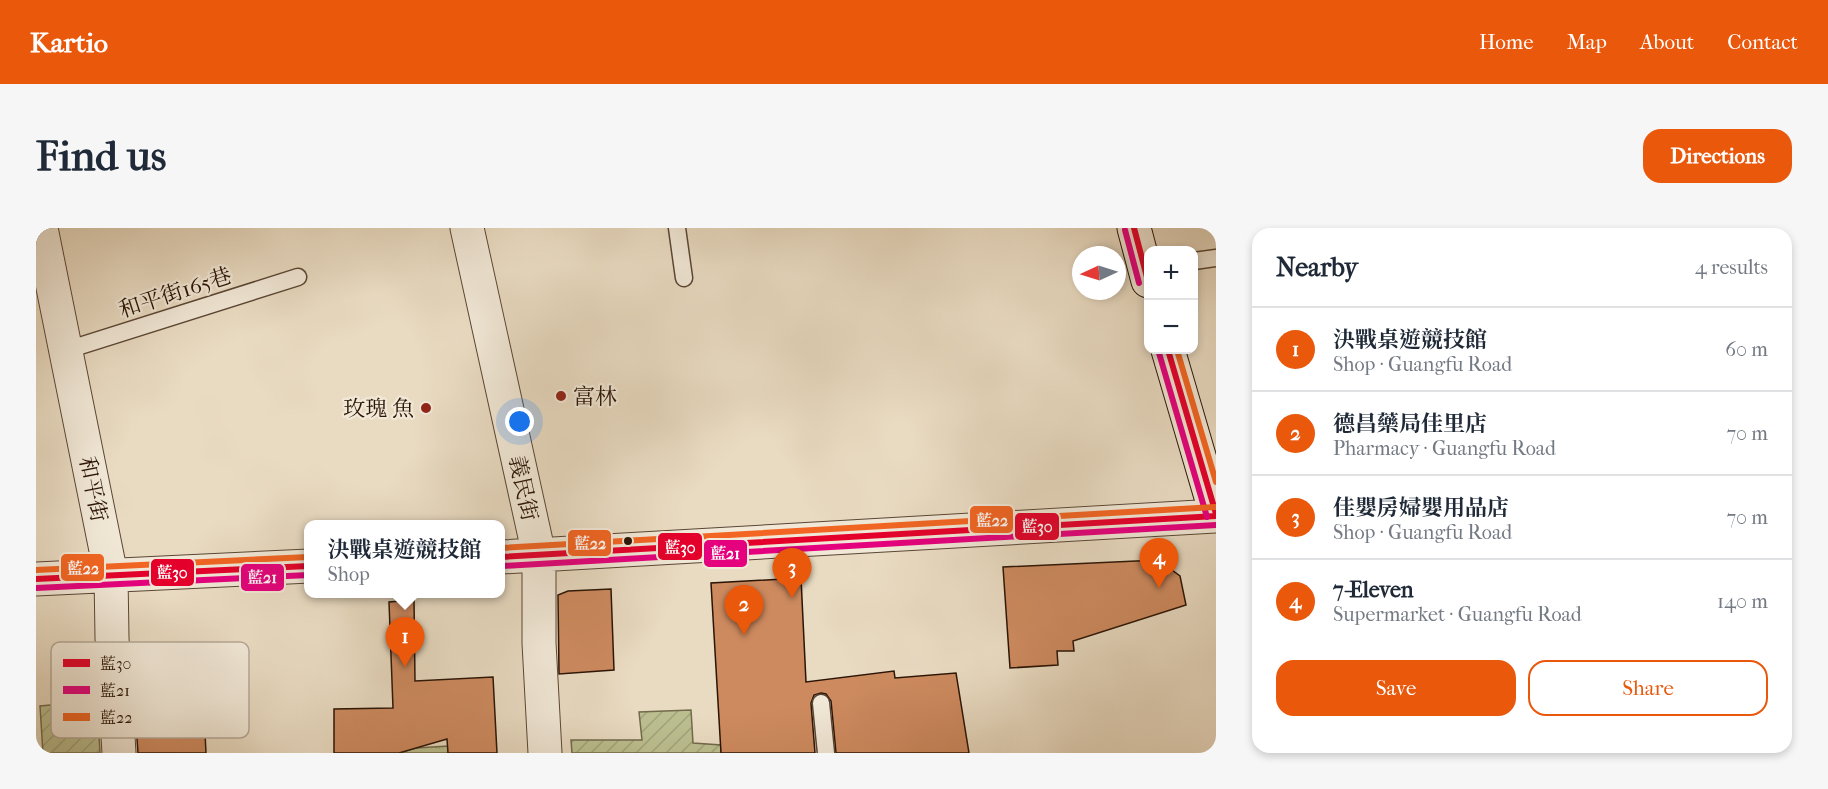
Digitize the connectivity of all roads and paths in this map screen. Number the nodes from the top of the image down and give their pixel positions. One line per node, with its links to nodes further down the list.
1 (42, 228): 10 (street, 和平街)
2 (467, 228): 13 (street, 義民街)
3 (677, 228): 9 (lane)
4 (1134, 228): 7 (street)
5 (1216, 258): 6 (lane)
6 (1198, 260)
7 (1144, 262)
8 (298, 277): 10 (lane, 和平街165巷)
9 (684, 278)
10 (67, 350): 16 (street, 和平街)
11 (1169, 354): 12 (street)
12 (1216, 515): 13 (street)
13 (539, 555): 14 (street); 22 (street, 義民街)
14 (505, 557)
15 (304, 566): 16 (street)
16 (111, 575): 17 (street); 18 (street, 和平街)
17 (36, 579)
18 (112, 642)
19 (820, 703): 23 (lane)
20 (118, 738): 21 (street, 和平街)
21 (119, 753)
22 (545, 753)
23 (826, 753)

